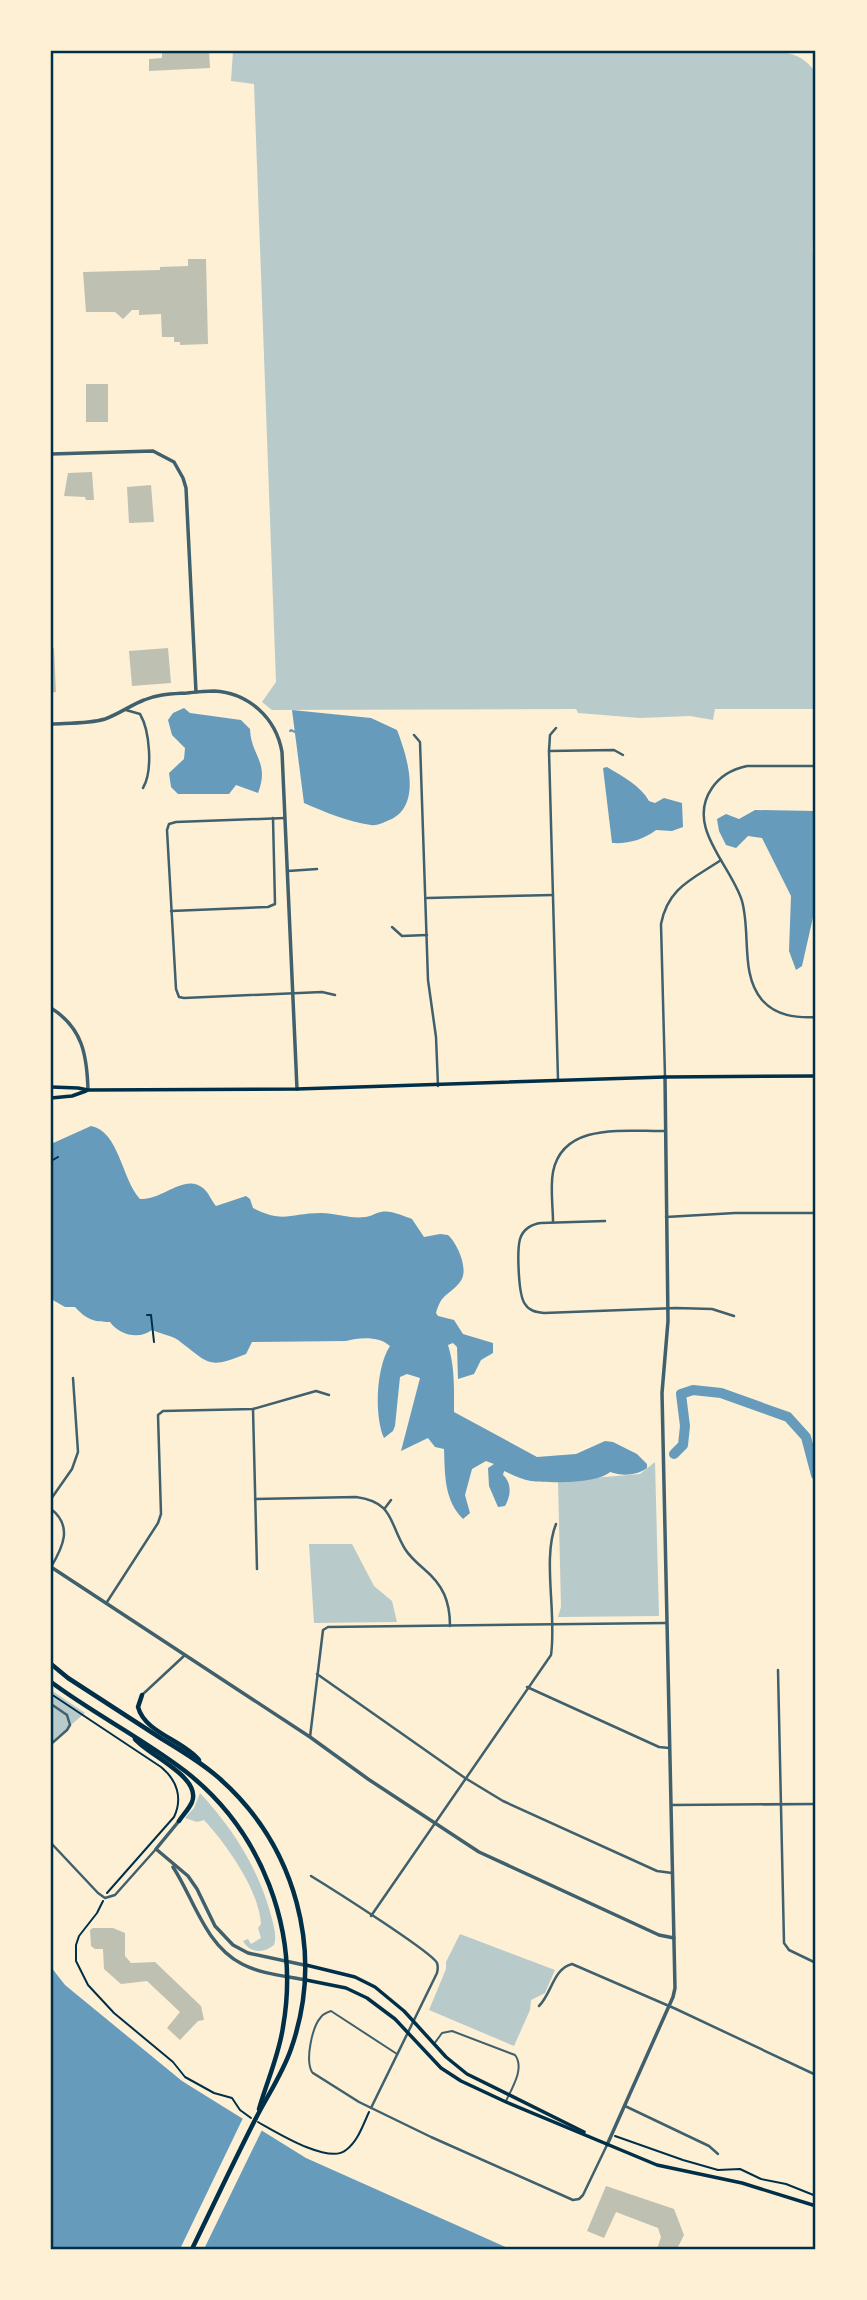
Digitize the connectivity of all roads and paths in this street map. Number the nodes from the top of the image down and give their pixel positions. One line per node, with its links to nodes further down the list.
1 (51, 454): 2 (street)
2 (196, 692): 3 (street); 12 (street)
3 (127, 710): 4 (street); 10 (street)
4 (51, 724)
5 (556, 728): 7 (street)
6 (414, 735): 17 (street)
7 (549, 751): 8 (street); 16 (street)
8 (623, 755)
9 (816, 766): 13 (street)
10 (143, 788)
11 (272, 818): 12 (street); 18 (street); 18 (street)
12 (285, 818): 15 (street)
13 (722, 859): 24 (street); 26 (street)
14 (317, 869): 15 (street)
15 (288, 871): 21 (street)
16 (553, 895): 17 (street); 27 (street)
17 (425, 898): 20 (street)
18 (171, 911): 21 (street)
19 (392, 928): 20 (street)
20 (426, 935): 28 (street)
21 (293, 993): 22 (street); 30 (street)
22 (335, 995)
23 (51, 1008): 31 (street)
24 (816, 1017)
25 (816, 1076): 26 (main road)
26 (665, 1077): 27 (main road); 33 (street)
27 (558, 1080): 28 (main road)
28 (438, 1086): 30 (main road)
29 (51, 1087): 31 (main road)
30 (297, 1089): 31 (main road)
31 (88, 1090): 32 (main road)
32 (51, 1098)
33 (666, 1131): 38 (street); 40 (street)
34 (51, 1155): 36 (path)
35 (58, 1157): 36 (path)
36 (52, 1160)
37 (816, 1213): 38 (street)
38 (666, 1217): 41 (street)
39 (605, 1221): 40 (street)
40 (554, 1222): 41 (street)
41 (668, 1310): 43 (street); 57 (street)
42 (147, 1315): 44 (path)
43 (734, 1316)
44 (154, 1342)
45 (73, 1377): 48 (street)
46 (329, 1395): 47 (street)
47 (253, 1409): 49 (street); 56 (street)
48 (51, 1499)
49 (255, 1499): 51 (street); 55 (street)
50 (391, 1500): 51 (street)
51 (384, 1508): 59 (street)
52 (51, 1509): 54 (street)
53 (556, 1524): 58 (street)
54 (51, 1567): 56 (street)
55 (257, 1570)
56 (107, 1602): 60 (street)
57 (667, 1623): 58 (street); 72 (street)
58 (552, 1625): 59 (street); 65 (street)
59 (450, 1626): 63 (street)
60 (185, 1655): 67 (street); 70 (street)
61 (51, 1664): 73 (highway)
62 (778, 1670): 75 (street)
63 (317, 1674): 70 (street); 74 (street)
64 (51, 1682): 69 (highway)
65 (527, 1687): 72 (street); 74 (street)
66 (51, 1694): 85 (path)
67 (142, 1695): 73 (highway)
68 (51, 1704): 71 (street)
69 (132, 1735): 78 (highway); 89 (highway)
70 (310, 1737): 79 (street)
71 (51, 1745)
72 (670, 1748): 77 (street)
73 (204, 1766): 91 (highway)
74 (465, 1778): 79 (street); 83 (street)
75 (781, 1804): 76 (street); 77 (street); 90 (street)
76 (816, 1804)
77 (671, 1805): 83 (street)
78 (179, 1821): 81 (street)
79 (435, 1824): 87 (street); 88 (street)
80 (51, 1843): 81 (street)
81 (156, 1849): 82 (street)
82 (172, 1864): 89 (street); 92 (street)
83 (673, 1873): 88 (street)
84 (312, 1876): 87 (street)
85 (108, 1891)
86 (103, 1902): 105 (path)
87 (371, 1916): 96 (street)
88 (674, 1938): 95 (street)
89 (287, 1960): 91 (street); 92 (highway)
90 (816, 1963)
91 (306, 1965): 93 (highway); 96 (main road)
92 (288, 1976): 93 (street); 106 (highway)
93 (306, 1980): 97 (main road); 106 (highway)
94 (539, 2006): 95 (street)
95 (669, 2007): 101 (street); 104 (street)
96 (414, 2021): 97 (street); 98 (main road)
97 (408, 2034): 99 (street); 103 (main road)
98 (434, 2044): 102 (main road); 102 (lane)
99 (397, 2055): 100 (lane); 105 (street)
100 (313, 2073): 105 (street)
101 (816, 2075)
102 (509, 2095): 103 (lane); 108 (main road)
103 (506, 2102): 108 (main road)
104 (625, 2106): 108 (street); 109 (street)
105 (371, 2108): 108 (street)
106 (257, 2116): 112 (highway)
107 (617, 2137): 110 (path)
108 (607, 2145): 111 (main road)
109 (718, 2154)
110 (816, 2196)
111 (816, 2206)
112 (192, 2249)

